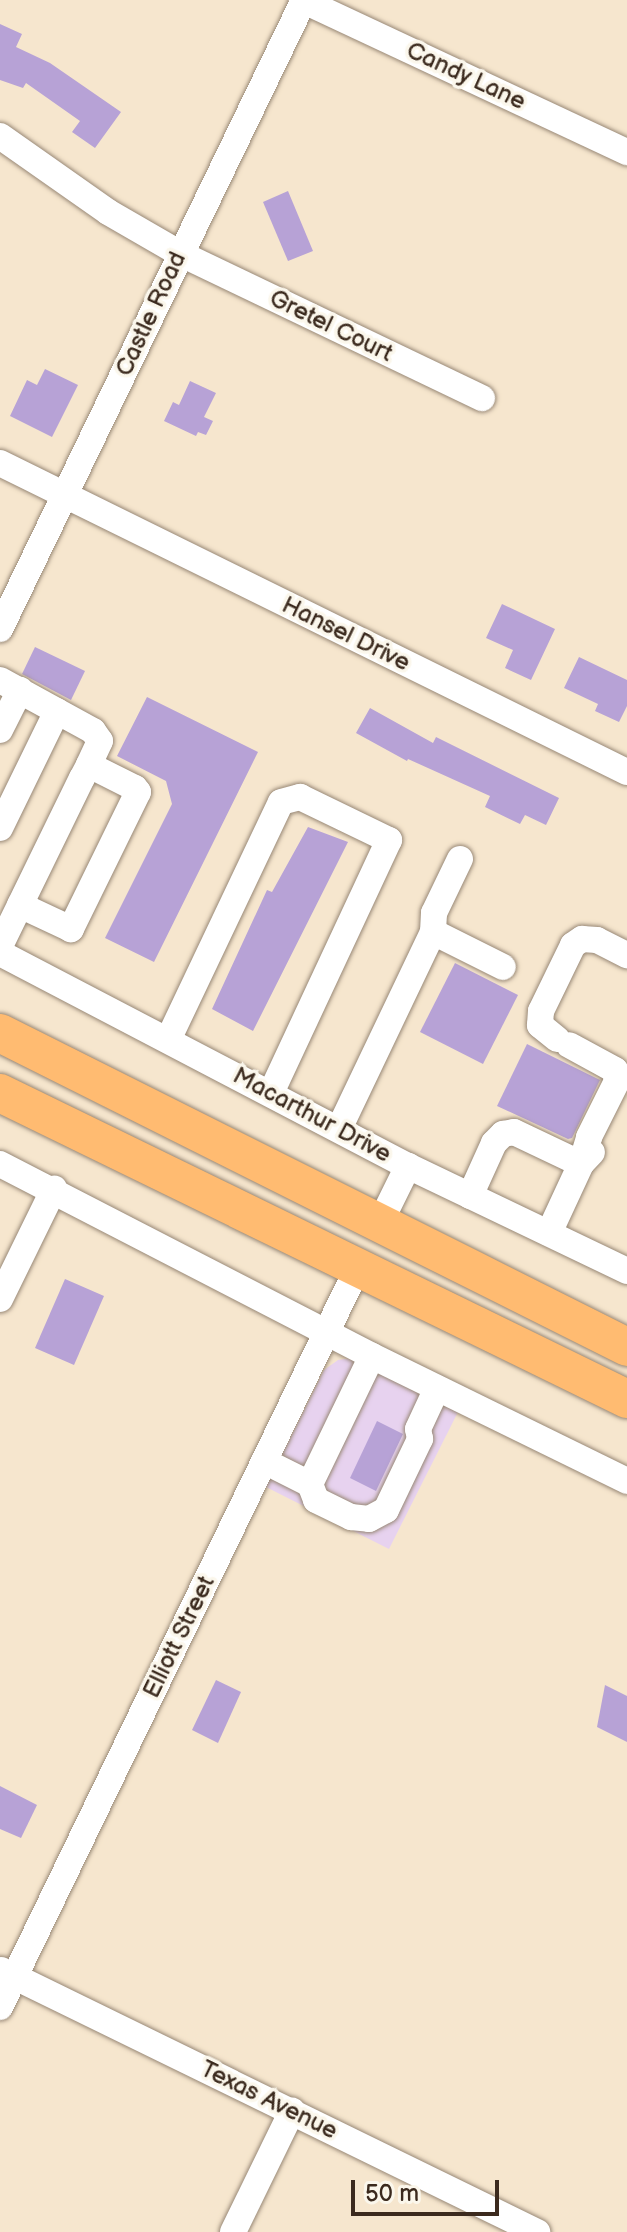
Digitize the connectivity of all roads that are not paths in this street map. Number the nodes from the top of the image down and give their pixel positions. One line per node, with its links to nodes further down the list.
1 (304, 0): 3 (street, Candy Lane); 4 (street, Castle Road)
2 (0, 136): 4 (street, Gretel Court)
3 (627, 152)
4 (179, 253): 5 (street, Gretel Court); 7 (street, Castle Road)
5 (482, 398)
6 (0, 463): 7 (street, Hansel Drive)
7 (65, 496): 8 (street, Castle Road); 13 (street, Hansel Drive)
8 (0, 629)
9 (10, 685): 10 (street); 11 (street)
10 (57, 711): 12 (street); 14 (street)
11 (0, 730)
12 (89, 765): 16 (street); 16 (street)
13 (627, 772)
14 (0, 828)
15 (460, 859): 17 (street)
16 (20, 905): 18 (street)
17 (433, 932): 21 (street); 27 (street)
18 (0, 946)
19 (0, 953): 23 (street, Macarthur Drive)
20 (627, 955): 28 (street)
21 (503, 967)
22 (0, 1033): 33 (highway)
23 (168, 1040): 26 (street, Macarthur Drive); 26 (street)
24 (627, 1089): 28 (street)
25 (0, 1093): 35 (highway)
26 (271, 1093): 27 (street, Macarthur Drive)
27 (339, 1129): 30 (street, Macarthur Drive)
28 (581, 1164): 32 (street); 34 (street)
29 (0, 1166): 31 (street)
30 (408, 1166): 32 (street, Macarthur Drive); 33 (street)
31 (54, 1189): 37 (street); 38 (street)
32 (470, 1196): 34 (street, Macarthur Drive)
33 (379, 1225): 35 (highway); 39 (highway)
34 (549, 1233): 36 (street, Macarthur Drive)
35 (358, 1267): 38 (street, Elliott Street); 42 (highway)
36 (627, 1271)
37 (0, 1299)
38 (327, 1333): 40 (street); 43 (street, Elliott Street)
39 (627, 1347)
40 (372, 1356): 41 (street); 45 (street)
41 (437, 1388): 44 (street); 45 (street)
42 (627, 1399)
43 (264, 1461): 45 (street); 46 (street, Elliott Street)
44 (627, 1481)
45 (310, 1483)
46 (8, 1974): 47 (street, Elliott Street); 48 (street, Texas Avenue)
47 (0, 2007)
48 (292, 2111): 49 (street); 50 (street, Texas Avenue)
49 (233, 2232)
50 (537, 2232)

